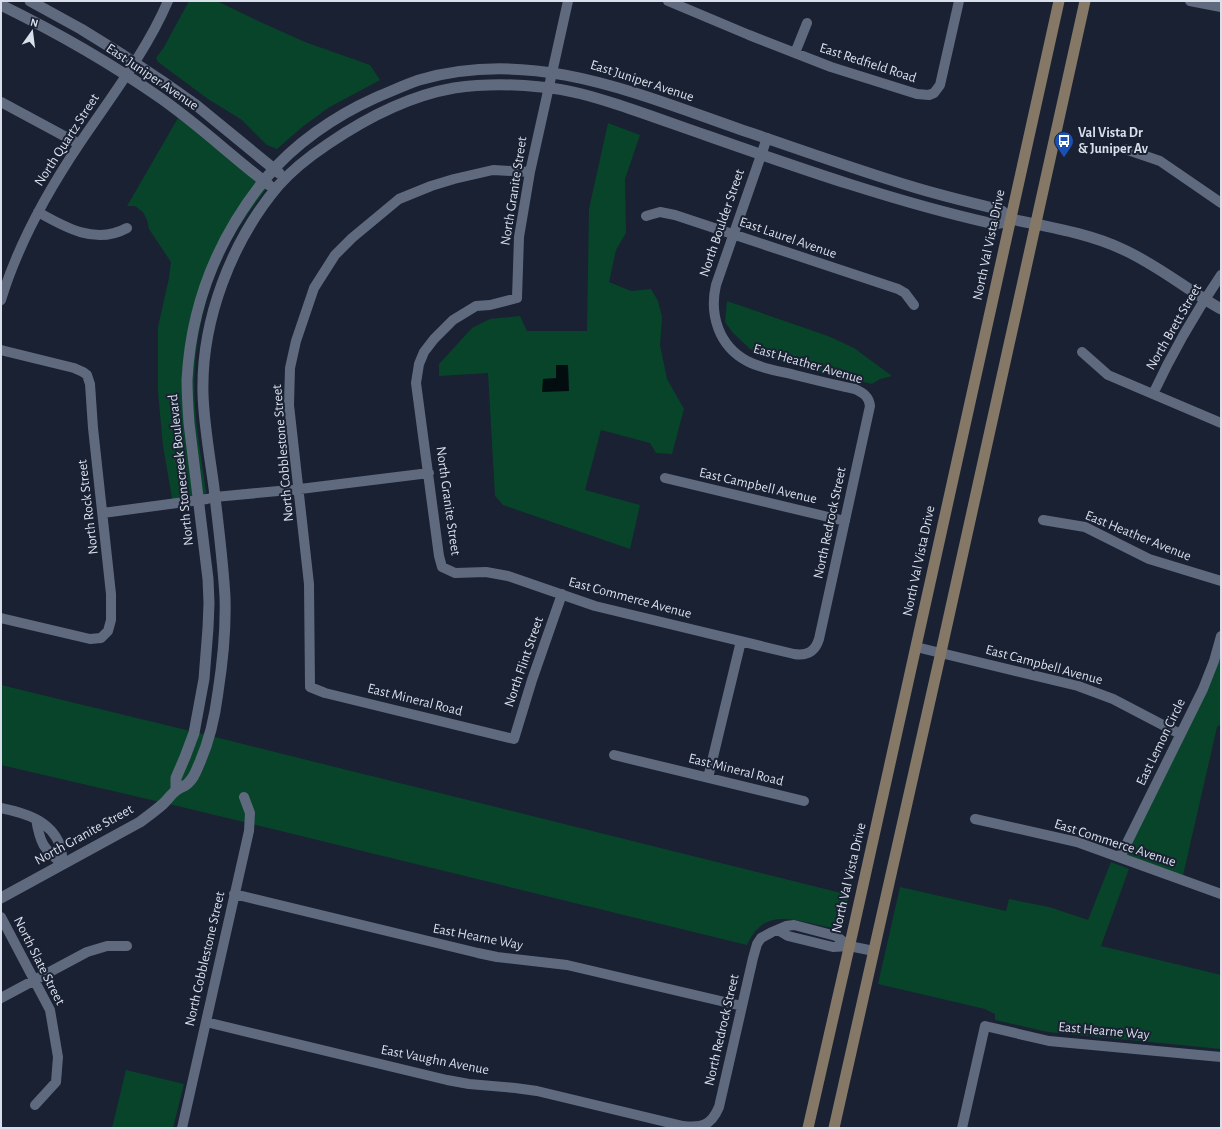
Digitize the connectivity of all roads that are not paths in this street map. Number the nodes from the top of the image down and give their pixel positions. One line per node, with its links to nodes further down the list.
1 (30, 1): 13 (street, East Juniper Avenue)
2 (168, 1): 13 (street, North Quartz Street)
3 (568, 1): 14 (street, North Granite Street)
4 (668, 1): 12 (street, East Redfield Road)
5 (959, 1): 12 (street, East Redfield Road)
6 (1059, 1): 28 (main road, North Val Vista Drive)
7 (1085, 1): 29 (main road)
8 (1190, 1): 10 (street)
9 (1, 5): 15 (street, East Juniper Avenue)
10 (1221, 7)
11 (807, 23): 12 (street, East Redfield Road)
12 (795, 53)
13 (134, 63): 15 (street, North Quartz Street); 23 (street, East Juniper Avenue)
14 (551, 72): 16 (street, North Granite Street); 18 (street, East Juniper Avenue); 23 (street, East Juniper Avenue)
15 (126, 75): 19 (street, North Quartz Street); 23 (street, East Juniper Avenue)
16 (548, 87): 21 (street, East Juniper Avenue); 22 (street, North Granite Street); 24 (street, East Juniper Avenue)
17 (1, 102): 19 (street)
18 (767, 138): 21 (street, North Boulder Street); 28 (street, East Juniper Avenue)
19 (79, 144): 26 (street, North Quartz Street)
20 (1125, 148): 25 (street)
21 (761, 154): 28 (street, East Juniper Avenue); 31 (street, North Boulder Street)
22 (530, 172): 43 (street, North Granite Street); 45 (street, North Cobblestone Street)
23 (269, 175): 24 (street, East Juniper Avenue); 24 (street, East Juniper Avenue); 47 (street, North Stonecreek Boulevard)
24 (280, 184): 46 (street, North Stonecreek Boulevard)
25 (1221, 202)
26 (38, 212): 30 (street); 33 (street, North Quartz Street)
27 (646, 216): 31 (street, East Laurel Avenue)
28 (1011, 219): 29 (street, East Juniper Avenue); 57 (main road, North Val Vista Drive)
29 (1036, 225): 34 (street, East Juniper Avenue); 58 (main road)
30 (127, 228)
31 (733, 234): 35 (street, East Laurel Avenue); 39 (street, North Boulder Street)
32 (1221, 274): 34 (street, North Brett Street)
33 (1, 300)
34 (1204, 300): 36 (street, East Juniper Avenue); 40 (street, North Brett Street)
35 (914, 305)
36 (1221, 310)
37 (1, 350): 48 (street, North Rock Street)
38 (1082, 352): 40 (street)
39 (741, 358): 41 (street, East Heather Avenue)
40 (1153, 394): 42 (street)
41 (867, 397): 50 (street, North Redrock Street)
42 (1221, 424)
43 (429, 473): 45 (street); 51 (street, North Granite Street)
44 (665, 478): 50 (street, East Campbell Avenue)
45 (300, 489): 46 (street); 60 (street, North Cobblestone Street)
46 (215, 497): 47 (street); 62 (street, North Stonecreek Boulevard)
47 (198, 501): 48 (street); 66 (street, North Stonecreek Boulevard)
48 (103, 513): 54 (street, North Rock Street)
49 (1043, 520): 52 (street, East Heather Avenue)
50 (845, 521): 59 (street, North Redrock Street)
51 (442, 567): 53 (street, East Commerce Avenue)
52 (1221, 581)
53 (562, 594): 56 (street, East Commerce Avenue); 63 (street, North Flint Street)
54 (1, 618)
55 (1221, 636): 61 (street, East Lemon Circle)
56 (741, 641): 59 (street, East Commerce Avenue); 65 (street)
57 (916, 647): 58 (street, East Campbell Avenue); 79 (main road, North Val Vista Drive)
58 (941, 652): 61 (street, East Campbell Avenue); 80 (main road)
59 (811, 653)
60 (310, 687): 63 (street, East Mineral Road)
61 (1180, 734): 72 (street, East Lemon Circle)
62 (209, 737): 66 (street, North Granite Street)
63 (514, 739)
64 (614, 755): 65 (street, East Mineral Road)
65 (708, 778): 68 (street, East Mineral Road)
66 (176, 790): 73 (street, North Granite Street)
67 (244, 797): 74 (street, North Cobblestone Street)
68 (804, 801)
69 (1, 808): 70 (street)
70 (36, 819): 73 (street); 73 (street)
71 (975, 819): 72 (street, East Commerce Avenue)
72 (1120, 858): 75 (street, East Commerce Avenue)
73 (63, 864): 76 (street, North Granite Street)
74 (234, 894): 83 (street, East Hearne Way); 84 (street, North Cobblestone Street)
75 (1221, 894)
76 (1, 898)
77 (1, 917): 81 (street, North Slate Street)
78 (127, 946): 81 (street)
79 (849, 946): 80 (street); 83 (street, North Redrock Street); 89 (main road, North Val Vista Drive)
80 (874, 952): 90 (main road)
81 (34, 979): 82 (street); 86 (street, North Slate Street)
82 (1, 998)
83 (742, 1006): 87 (street, North Redrock Street)
84 (206, 1022): 87 (street, East Vaughn Avenue); 88 (street, North Cobblestone Street)
85 (1221, 1057): 91 (street, East Hearne Way)
86 (35, 1105)
87 (706, 1124)
88 (182, 1128)
89 (808, 1128)
90 (834, 1128)
91 (962, 1128)

